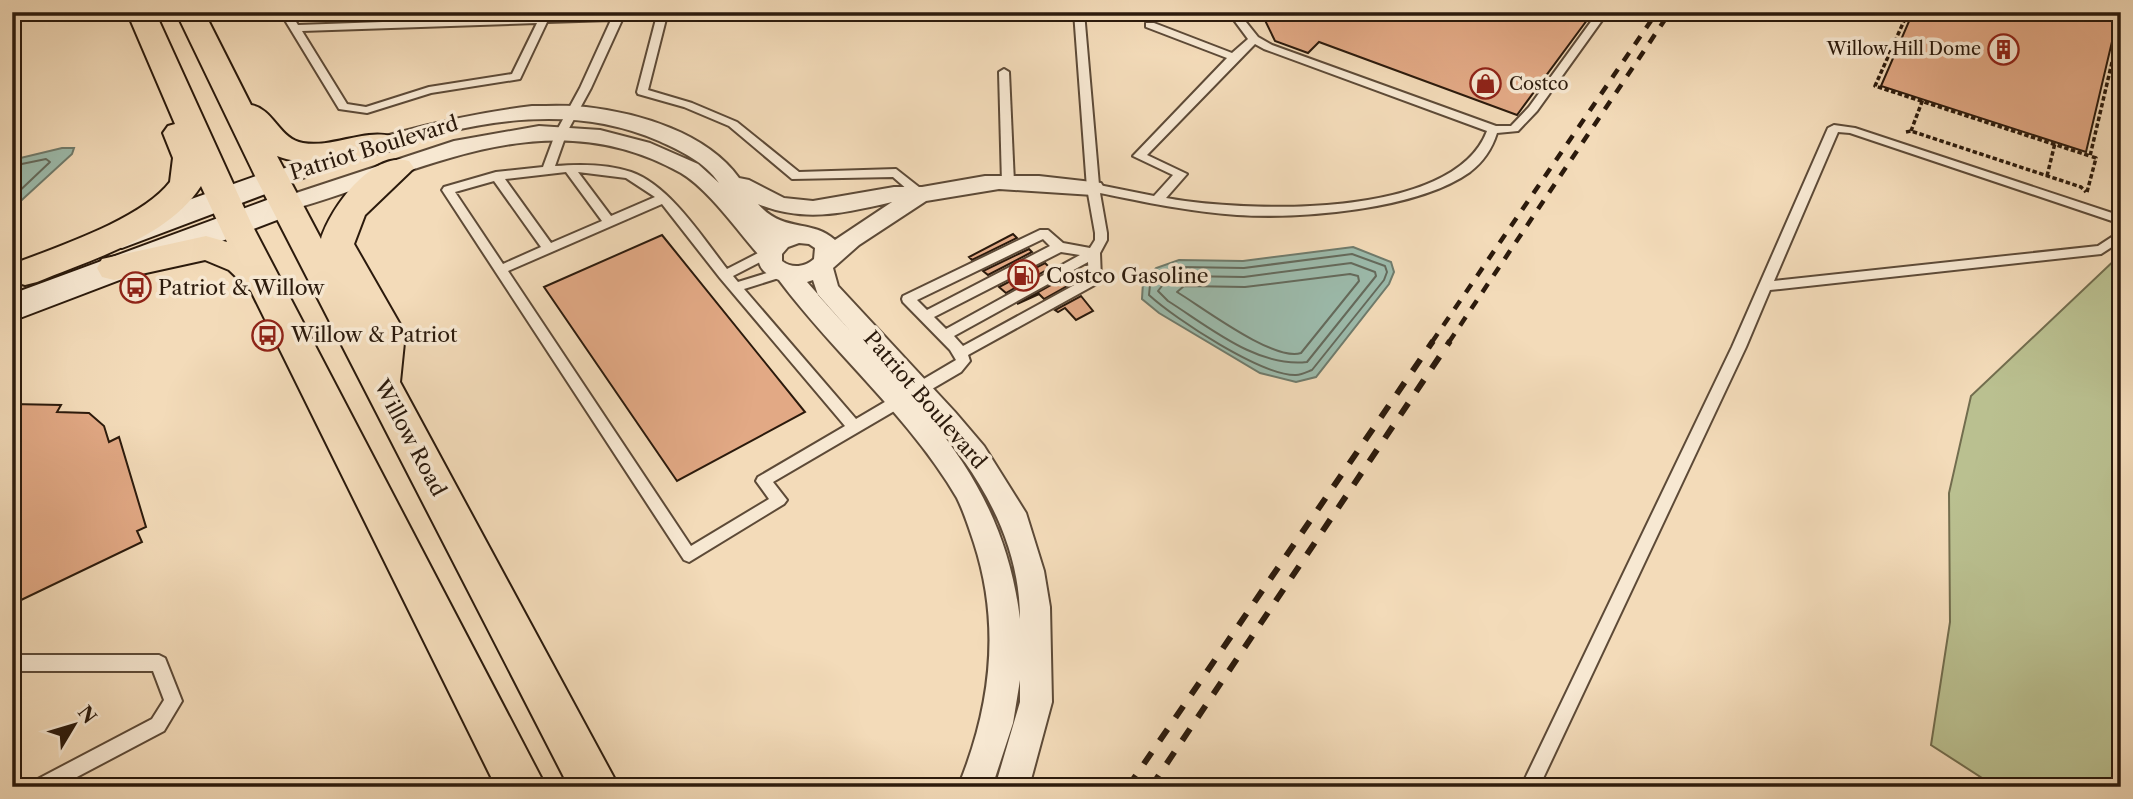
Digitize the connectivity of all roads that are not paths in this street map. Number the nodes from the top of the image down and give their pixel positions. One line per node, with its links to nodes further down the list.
1 (140, 12): 33 (main road); 45 (main road)
2 (190, 12): 28 (main road, Willow Road)
3 (197, 12): 21 (main road)
4 (285, 12): 14 (lane)
5 (819, 12): 11 (lane)
6 (1079, 12): 27 (lane)
7 (1233, 12): 15 (lane)
8 (1604, 12): 19 (lane)
9 (618, 14): 11 (lane); 12 (lane); 18 (lane)
10 (505, 16): 12 (lane); 14 (lane)
11 (662, 16): 30 (lane)
12 (548, 17): 14 (lane)
13 (1150, 25): 16 (lane)
14 (295, 28)
15 (1254, 39): 16 (lane); 19 (lane)
16 (1234, 57): 32 (lane)
17 (1004, 72): 26 (lane)
18 (568, 114): 20 (lane); 21 (street, Patriot Boulevard); 24 (street, Patriot Boulevard)
19 (1493, 130): 32 (lane)
20 (559, 135): 21 (street, Patriot Boulevard); 23 (lane); 42 (street, Patriot Boulevard)
21 (389, 155): 28 (street, Patriot Boulevard); 28 (street, Patriot Boulevard); 54 (main road)
22 (569, 168): 23 (lane); 31 (lane); 35 (lane)
23 (548, 169): 25 (lane)
24 (722, 172): 29 (street); 36 (street, Patriot Boulevard)
25 (496, 176): 39 (lane); 44 (lane)
26 (1008, 183): 27 (street); 30 (street)
27 (1093, 188): 32 (lane); 40 (lane)
28 (280, 192): 33 (main road, Patriot Boulevard); 54 (main road, Willow Road)
29 (893, 194): 30 (street); 36 (street)
30 (920, 194): 41 (street)
31 (664, 198): 35 (lane); 46 (lane)
32 (1157, 200)
33 (228, 211): 43 (main road, Patriot Boulevard); 45 (main road, Patriot Boulevard); 49 (main road)
34 (2121, 220): 47 (lane)
35 (609, 222): 39 (lane)
36 (802, 235): 41 (street, Patriot Boulevard); 42 (street)
37 (2121, 235): 47 (lane)
38 (1059, 247): 40 (lane); 51 (lane); 51 (lane)
39 (549, 249): 44 (lane)
40 (1094, 253): 52 (lane); 53 (lane)
41 (823, 264): 42 (street); 55 (street, Patriot Boulevard)
42 (779, 267): 46 (lane); 48 (lane); 55 (street, Patriot Boulevard)
43 (114, 268): 49 (main road); 50 (main road, Patriot Boulevard)
44 (500, 270): 56 (lane)
45 (19, 275)
46 (725, 275): 48 (lane)
47 (1766, 286): 63 (lane)
48 (735, 287): 56 (lane)
49 (268, 290): 59 (main road)
50 (12, 308)
51 (926, 316): 52 (lane)
52 (945, 335): 53 (lane)
53 (961, 353): 55 (lane)
54 (381, 382): 60 (main road, Willow Road)
55 (908, 394): 56 (lane); 61 (street, Patriot Boulevard); 62 (street, Patriot Boulevard)
56 (855, 427)
57 (12, 663): 58 (lane)
58 (40, 787)
59 (522, 787)
60 (595, 787)
61 (975, 787)
62 (1012, 787)
63 (1530, 787)

